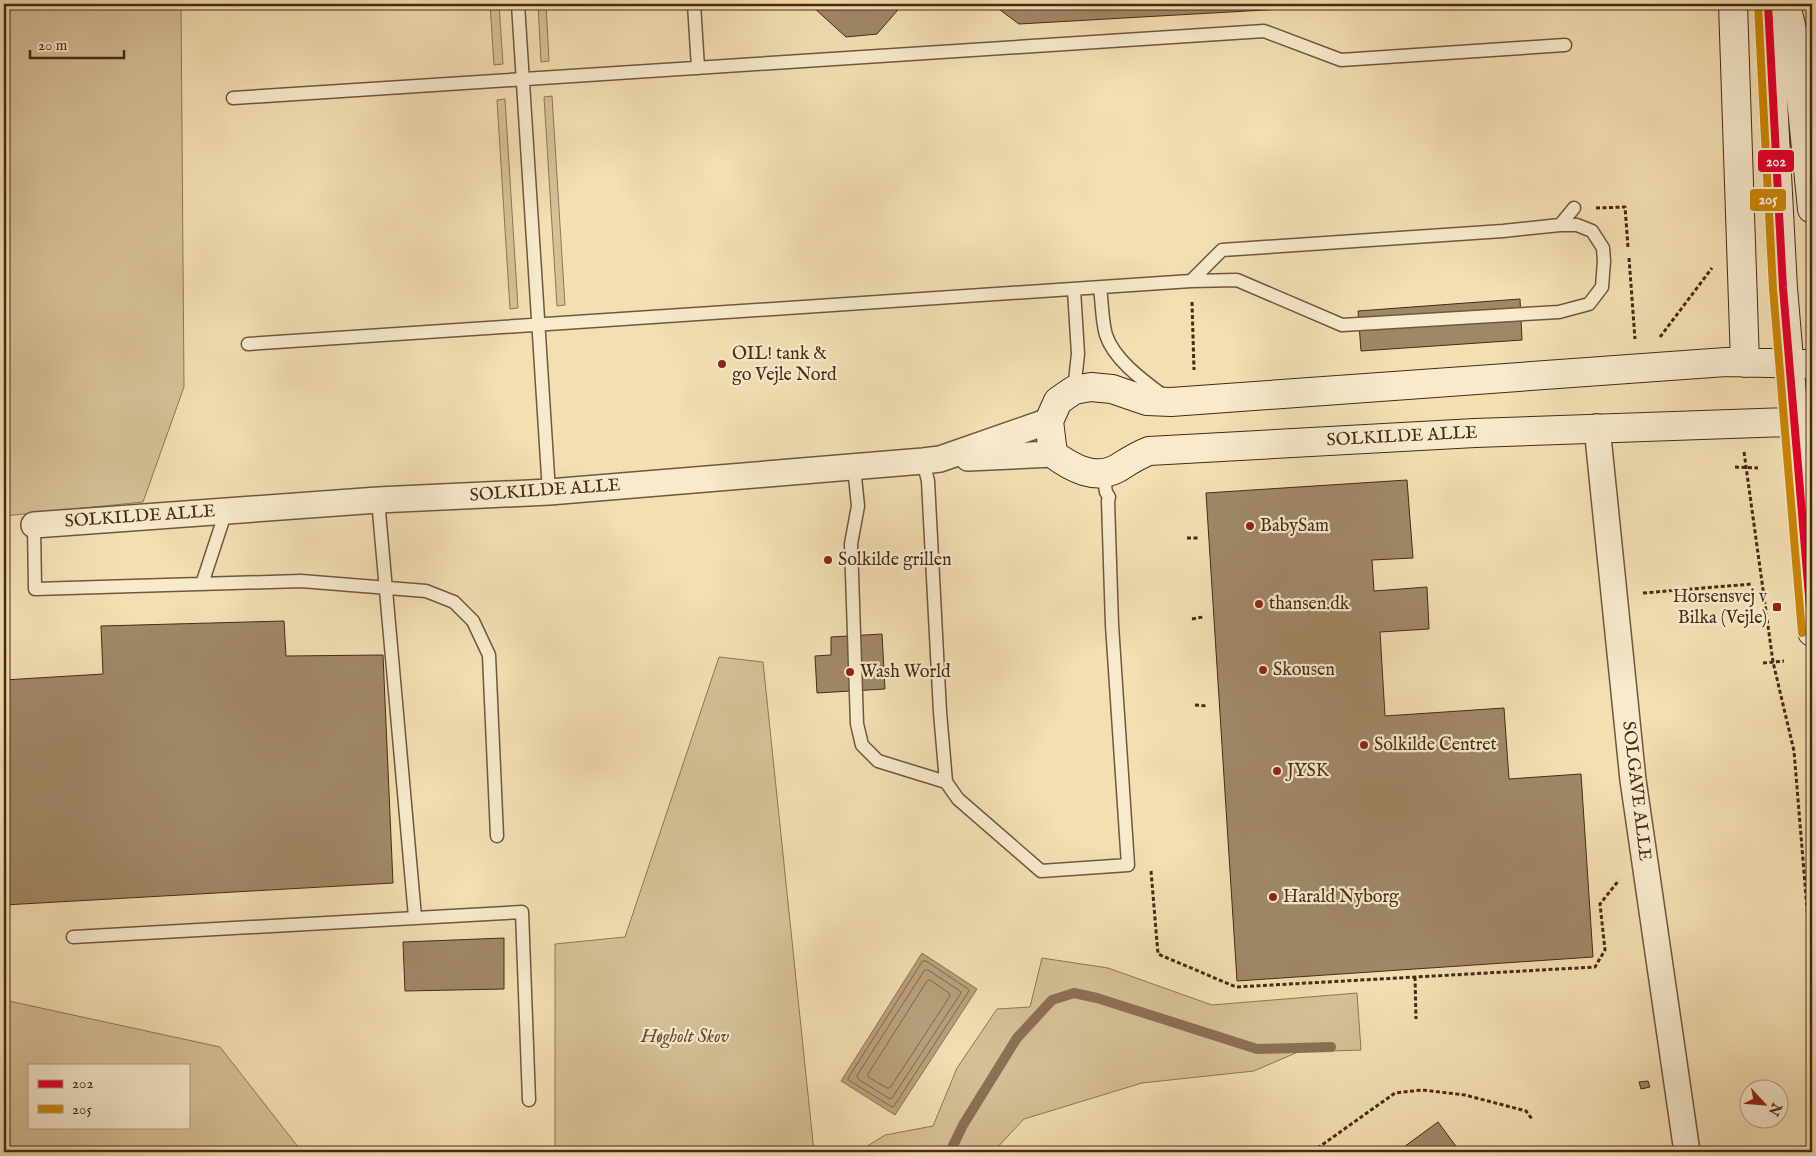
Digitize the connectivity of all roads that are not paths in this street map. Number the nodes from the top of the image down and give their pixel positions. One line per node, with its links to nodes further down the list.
1 (518, 4): 8 (lane)
2 (694, 4): 7 (lane)
3 (1733, 4): 18 (street)
4 (1768, 4): 19 (street)
5 (1786, 4): 11 (street)
6 (1565, 45): 7 (lane)
7 (698, 68): 8 (lane)
8 (523, 80): 9 (lane); 16 (lane)
9 (233, 98)
10 (1574, 208): 12 (lane)
11 (1812, 209)
12 (1560, 225): 13 (lane); 13 (lane)
13 (1191, 281): 14 (lane)
14 (1100, 288): 15 (lane); 21 (lane)
15 (1074, 290): 16 (lane); 20 (lane)
16 (538, 325): 17 (lane); 29 (lane)
17 (248, 344)
18 (1745, 363): 19 (street); 21 (street)
19 (1801, 363): 22 (street)
20 (1074, 390): 21 (street); 23 (street)
21 (1171, 402)
22 (1807, 417): 24 (street, SOLKILDE ALLE); 35 (street)
23 (1049, 422): 25 (street); 26 (street, SOLKILDE ALLE)
24 (1597, 428): 28 (street, SOLKILDE ALLE); 41 (street, SOLGAVE ALLE)
25 (1053, 454): 26 (street); 28 (street)
26 (932, 460): 27 (street, SOLKILDE ALLE); 36 (lane)
27 (854, 467): 29 (street, SOLKILDE ALLE); 36 (lane)
28 (1103, 473): 36 (lane)
29 (549, 492): 30 (street, SOLKILDE ALLE)
30 (378, 500): 31 (street, SOLKILDE ALLE); 34 (lane)
31 (226, 511): 32 (street, SOLKILDE ALLE); 33 (lane)
32 (34, 525): 33 (lane)
33 (202, 584): 34 (lane)
34 (385, 588): 37 (lane); 38 (lane)
35 (1812, 632)
36 (946, 782)
37 (497, 836)
38 (415, 917): 39 (lane); 40 (lane)
39 (73, 936)
40 (529, 1100)
41 (1687, 1152)

